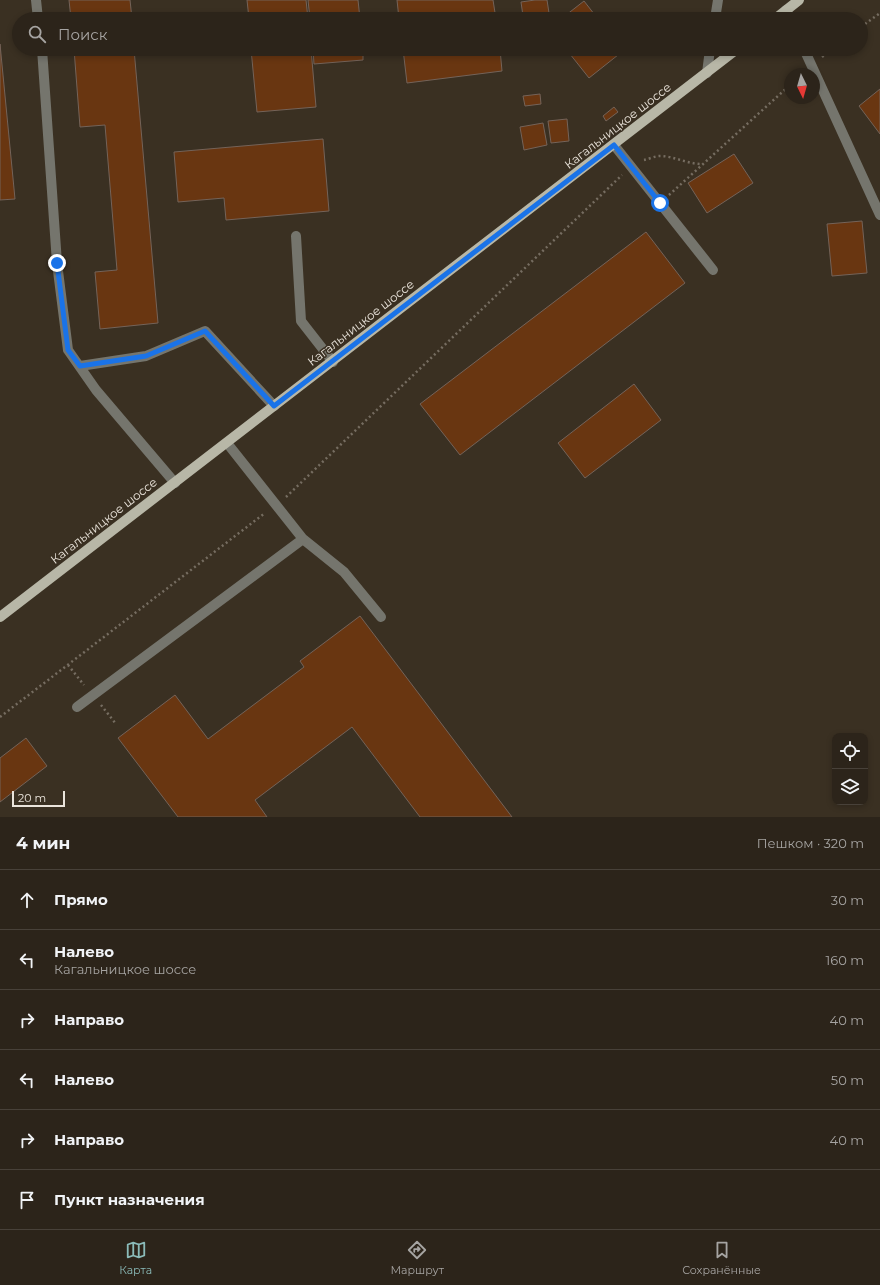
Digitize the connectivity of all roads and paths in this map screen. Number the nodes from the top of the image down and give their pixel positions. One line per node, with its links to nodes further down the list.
1 (36, 0): 4 (lane)
2 (718, 0): 5 (lane)
3 (799, 0): 6 (main road)
4 (37, 12)
5 (716, 12)
6 (790, 12)
7 (880, 13): 8 (path)
8 (868, 22)
9 (42, 56): 23 (lane)
10 (709, 56): 13 (lane)
11 (728, 56): 13 (main road, Кагальницкое шоссе)
12 (807, 56): 19 (lane)
13 (706, 73): 15 (main road, Кагальницкое шоссе)
14 (784, 90): 16 (path)
15 (614, 145): 17 (lane); 22 (main road, Кагальницкое шоссе)
16 (702, 164): 17 (path); 18 (path)
17 (630, 166): 18 (lane); 27 (path)
18 (660, 203): 21 (lane)
19 (880, 215)
20 (296, 236): 22 (lane)
21 (713, 270)
22 (333, 362): 24 (main road, Кагальницкое шоссе)
23 (80, 366): 24 (lane); 26 (lane)
24 (274, 406): 25 (main road, Кагальницкое шоссе)
25 (227, 443): 26 (main road, Кагальницкое шоссе); 27 (lane)
26 (175, 483): 29 (main road, Кагальницкое шоссе)
27 (276, 505): 28 (lane); 32 (path)
28 (303, 540): 30 (lane); 31 (lane)
29 (2, 612)
30 (382, 617)
31 (77, 707)
32 (0, 717)

